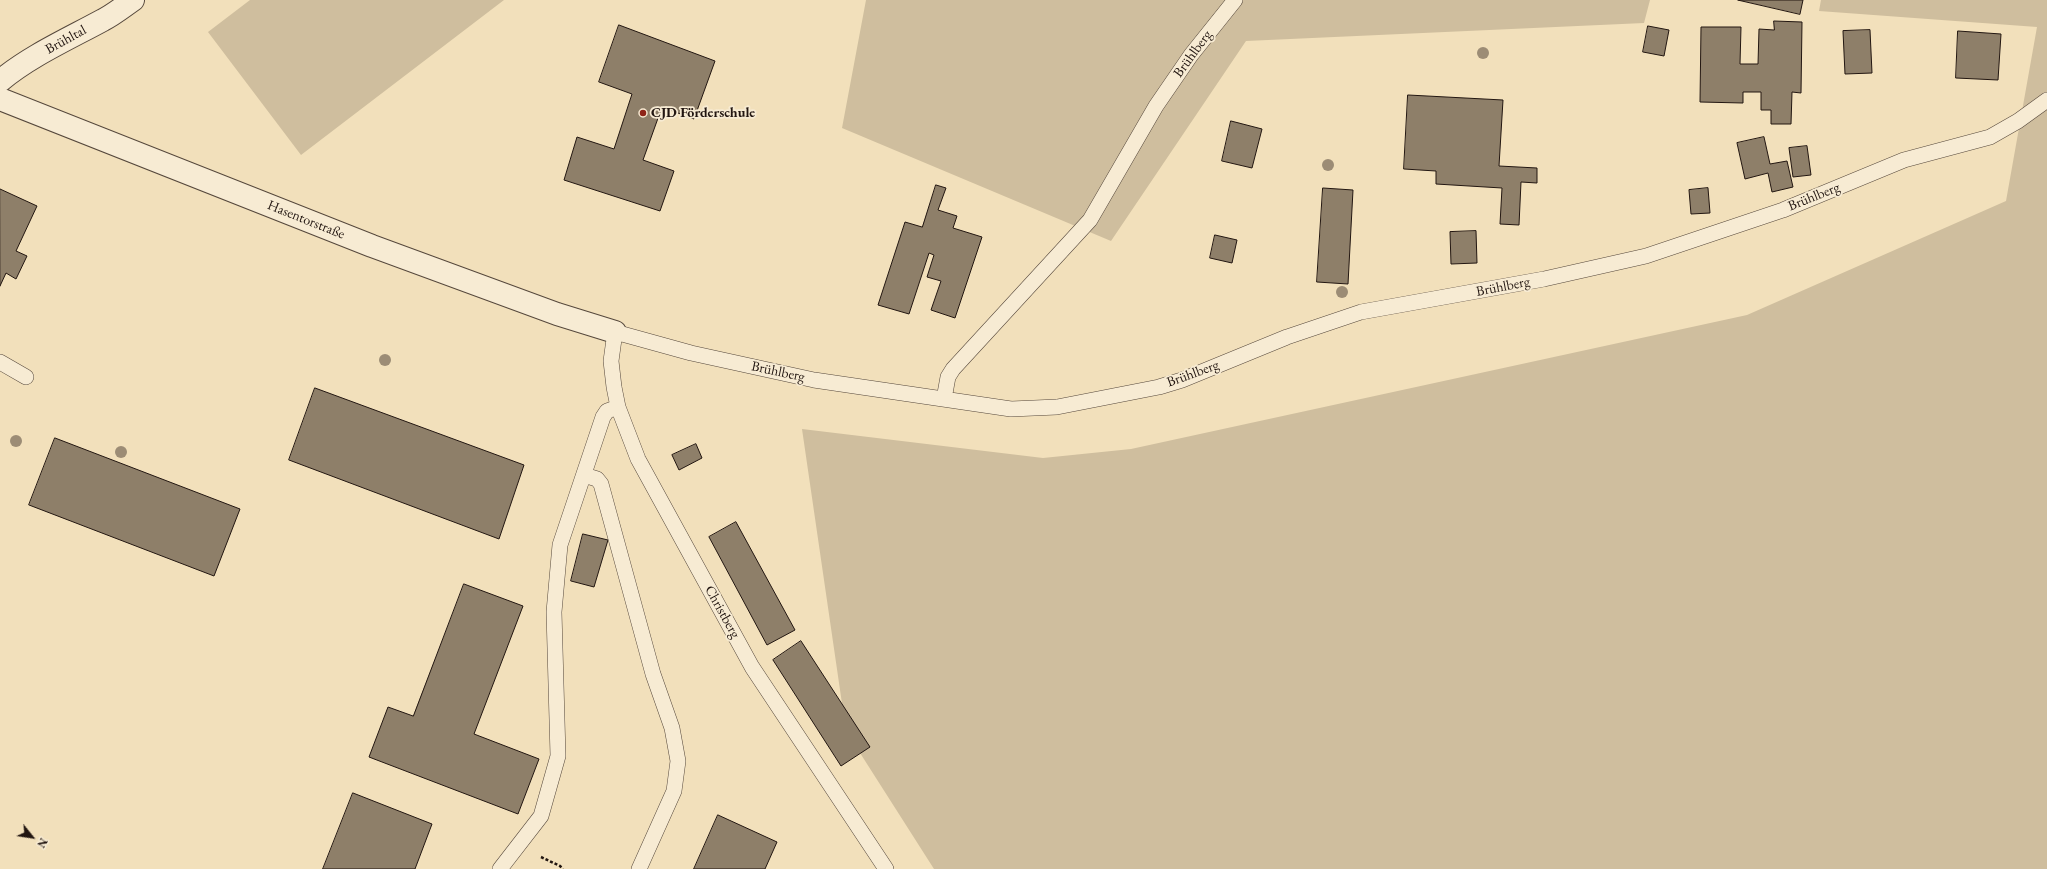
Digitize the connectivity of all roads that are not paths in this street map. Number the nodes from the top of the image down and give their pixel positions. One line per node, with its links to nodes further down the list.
1 (134, 0): 3 (street, Brühltal)
2 (1235, 0): 9 (lane, Brühlberg)
3 (0, 82)
4 (0, 99): 6 (street, Hasentorstraße)
5 (2047, 100): 9 (lane, Brühlberg)
6 (615, 332): 9 (lane, Brühlberg); 10 (lane, Christberg)
7 (0, 362): 8 (lane)
8 (26, 376)
9 (944, 398)
10 (618, 407): 11 (lane); 14 (lane, Christberg)
11 (584, 475): 12 (lane); 13 (lane)
12 (500, 869)
13 (639, 869)
14 (886, 869)

